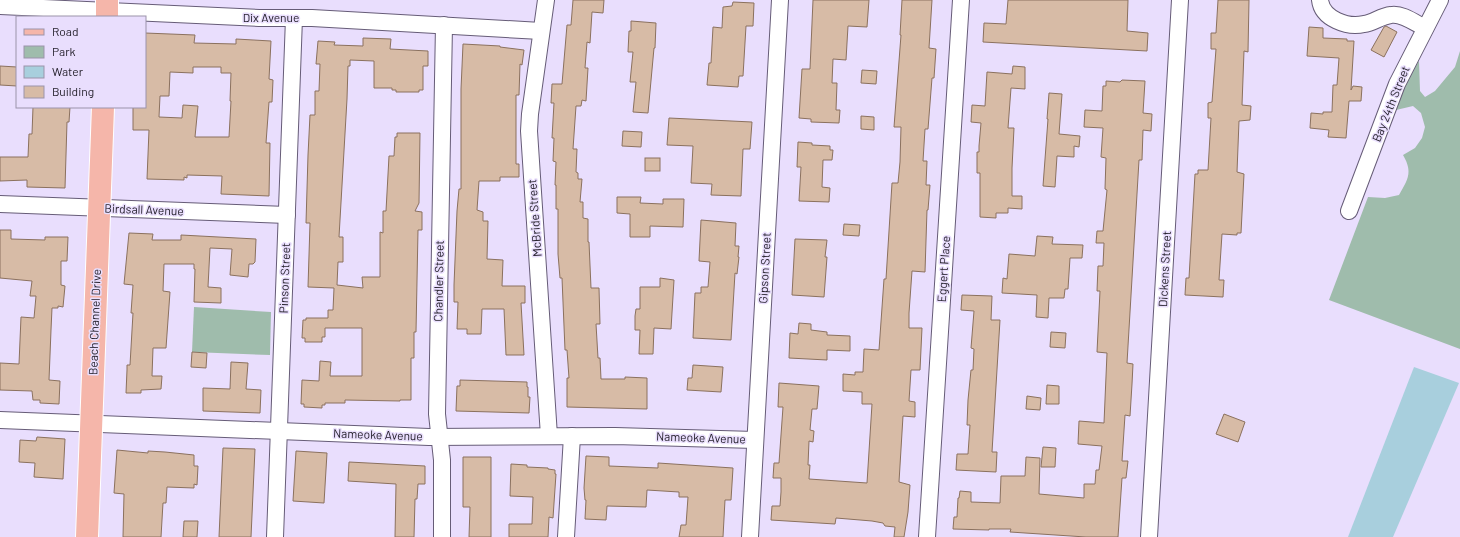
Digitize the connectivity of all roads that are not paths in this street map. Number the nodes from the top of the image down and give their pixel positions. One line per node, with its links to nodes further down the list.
1 (546, 0): 12 (street, McBride Street)
2 (780, 0): 24 (street, Gipson Street)
3 (961, 0): 30 (street, Eggert Place)
4 (1180, 0): 31 (street, Dickens Street)
5 (1320, 0): 11 (street)
6 (1440, 0): 11 (street, Bay 24th Street)
7 (0, 6): 8 (street, Dix Avenue)
8 (107, 10): 9 (street, Dix Avenue)
9 (294, 18): 10 (street, Dix Avenue); 17 (street, Pinson Street)
10 (444, 25): 12 (street, Dix Avenue); 23 (street, Chandler Street)
11 (1425, 28): 16 (street, Bay 24th Street)
12 (541, 31): 21 (street, McBride Street)
13 (103, 108): 15 (main road, Beach Channel Drive)
14 (0, 204): 15 (street, Birdsall Avenue)
15 (99, 208): 17 (street, Birdsall Avenue); 19 (main road, Beach Channel Drive)
16 (1349, 211)
17 (287, 215): 20 (street, Pinson Street)
18 (0, 420): 19 (street, Nameoke Avenue)
19 (91, 424): 20 (street, Nameoke Avenue); 25 (main road, Beach Channel Drive)
20 (279, 432): 23 (street, Nameoke Avenue); 26 (street, Pinson Street)
21 (549, 436): 22 (street, Nameoke Avenue); 23 (street, Nameoke Avenue)
22 (572, 436): 24 (street, Nameoke Avenue); 28 (street)
23 (440, 437): 27 (street, Chandler Street)
24 (755, 440): 29 (street, Gipson Street)
25 (87, 537)
26 (275, 537)
27 (442, 537)
28 (566, 537)
29 (750, 537)
30 (927, 537)
31 (1149, 537)

